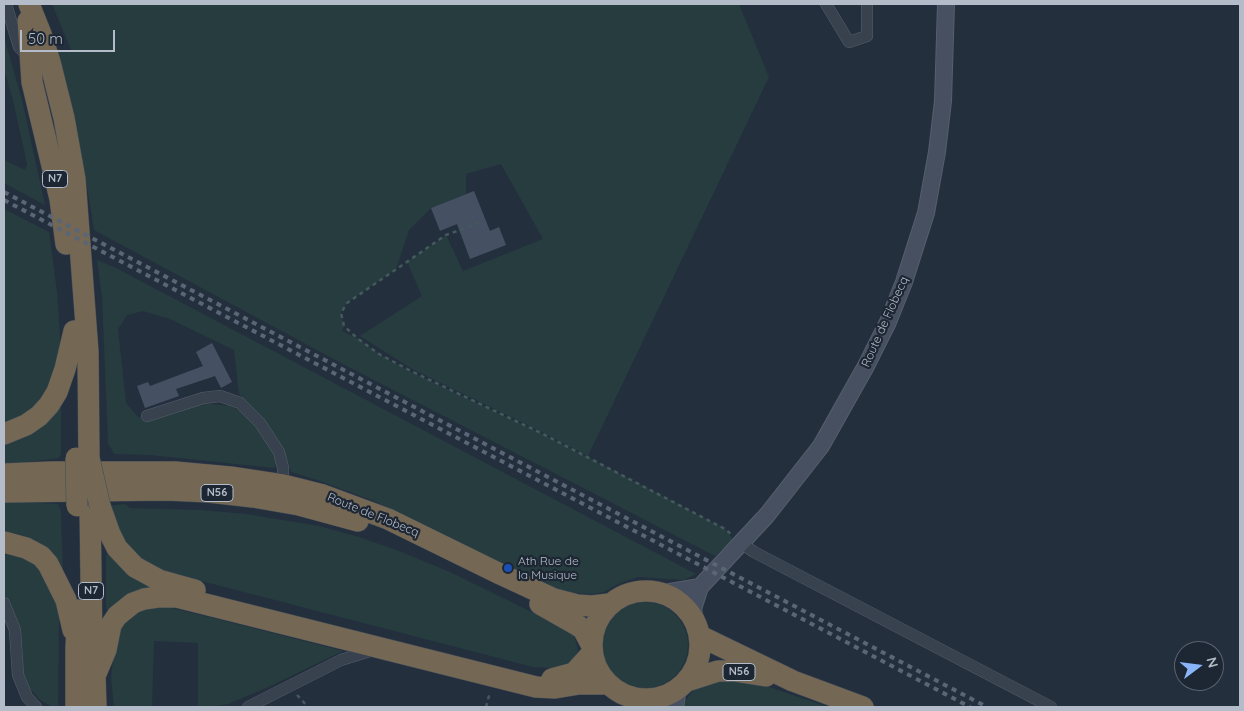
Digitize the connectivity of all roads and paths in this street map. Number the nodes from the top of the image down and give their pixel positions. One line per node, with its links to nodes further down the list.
1 (6, 4): 7 (street)
2 (24, 4): 7 (highway, N7)
3 (28, 4): 12 (highway)
4 (826, 4): 5 (street)
5 (867, 4)
6 (946, 4): 18 (street, Route de Flobecq)
7 (30, 58): 9 (highway, N7)
8 (479, 223): 18 (path)
9 (74, 331): 11 (highway); 12 (highway, N7)
10 (147, 416): 14 (street)
11 (4, 434)
12 (82, 458): 16 (highway, N7, bridge)
13 (4, 474): 14 (highway, Route de Flobecq / N56)
14 (283, 485): 22 (highway, Route de Flobecq / N56)
15 (4, 492): 26 (highway, Route de Flobecq / N56)
16 (89, 506): 24 (highway, N7); 26 (highway); 27 (highway, N7)
17 (4, 542): 24 (highway)
18 (741, 543): 19 (street, Route de Flobecq); 39 (street)
19 (700, 587): 20 (street); 23 (street, Route de Flobecq)
20 (664, 593): 22 (highway, N56); 23 (highway, N56)
21 (4, 603): 33 (street)
22 (609, 604): 26 (highway)
23 (698, 630): 28 (highway, N56); 31 (highway)
24 (76, 647): 27 (highway, N7)
25 (379, 648): 27 (highway); 29 (highway); 30 (street)
26 (591, 648): 29 (highway, N56)
27 (85, 675): 34 (highway, N7); 35 (highway, N7)
28 (793, 681): 31 (highway, N56); 38 (highway, N56)
29 (607, 684): 32 (highway, N56)
30 (290, 686): 36 (street); 37 (path)
31 (680, 693): 32 (highway, N56)
32 (652, 703)
33 (36, 707)
34 (76, 707)
35 (96, 707)
36 (248, 707)
37 (308, 707)
38 (863, 707)
39 (1051, 707)

